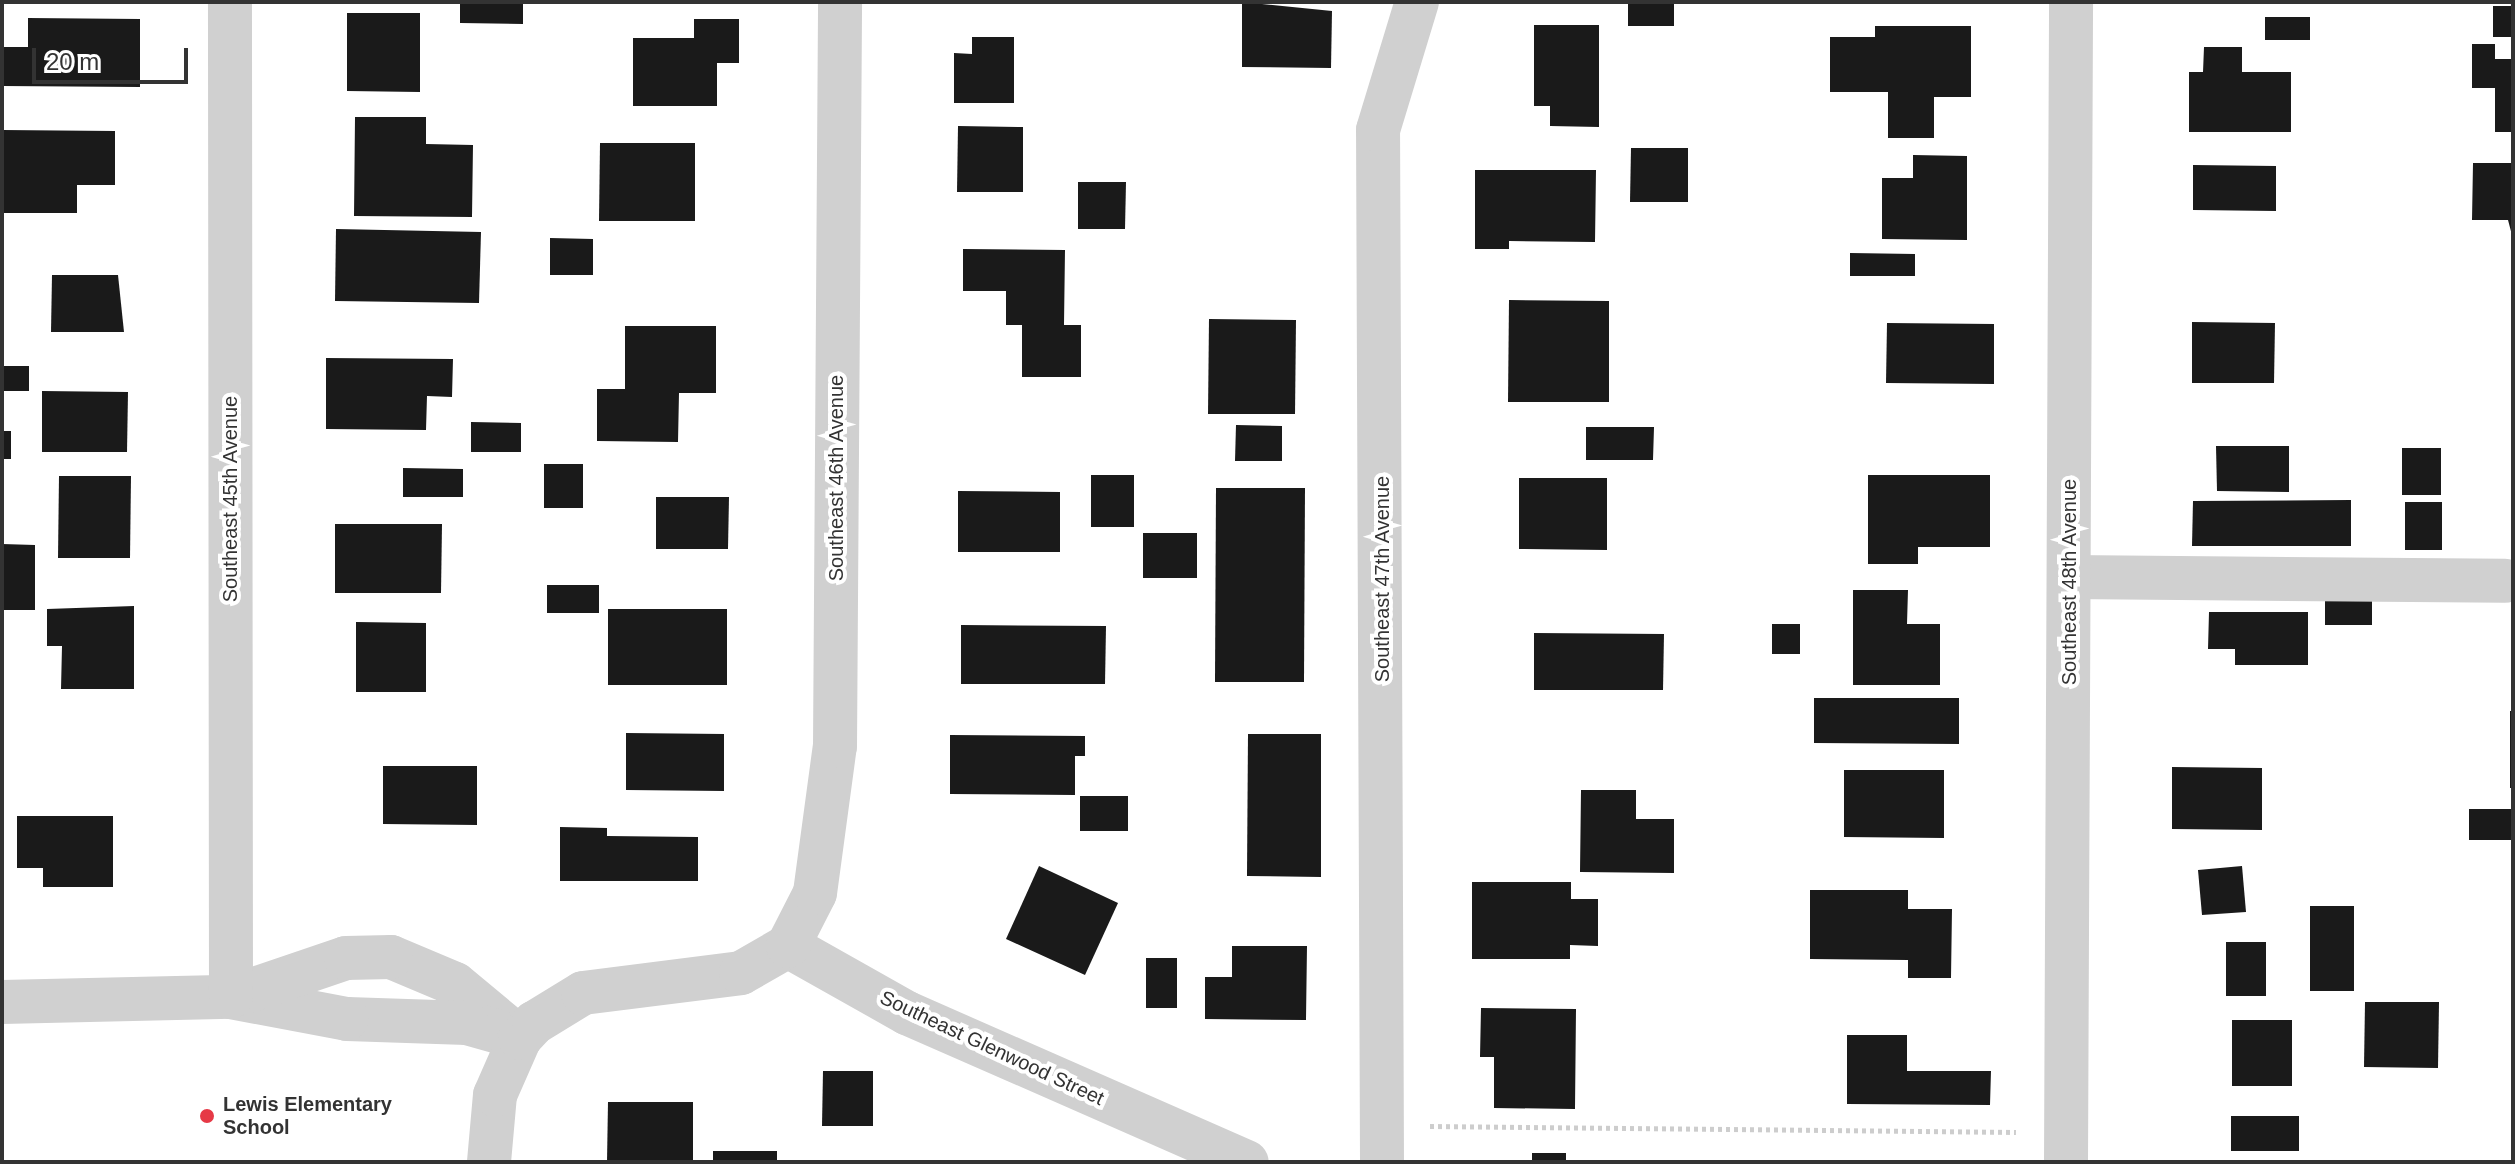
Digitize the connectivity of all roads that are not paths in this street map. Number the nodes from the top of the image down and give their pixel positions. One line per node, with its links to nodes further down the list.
1 (230, 2): 8 (street, Southeast 45th Avenue)
2 (840, 2): 7 (street, Southeast 46th Avenue)
3 (1417, 2): 14 (street, Southeast 47th Avenue)
4 (2071, 2): 5 (street, Southeast 48th Avenue)
5 (2069, 577): 6 (street); 11 (street, Southeast 48th Avenue)
6 (2505, 581)
7 (788, 946): 10 (street); 13 (street, Southeast Glenwood Street)
8 (231, 997): 9 (street); 10 (street); 10 (street)
9 (2, 1002)
10 (520, 1038): 12 (street)
11 (2066, 1161)
12 (489, 1162)
13 (1247, 1162)
14 (1382, 1162)

